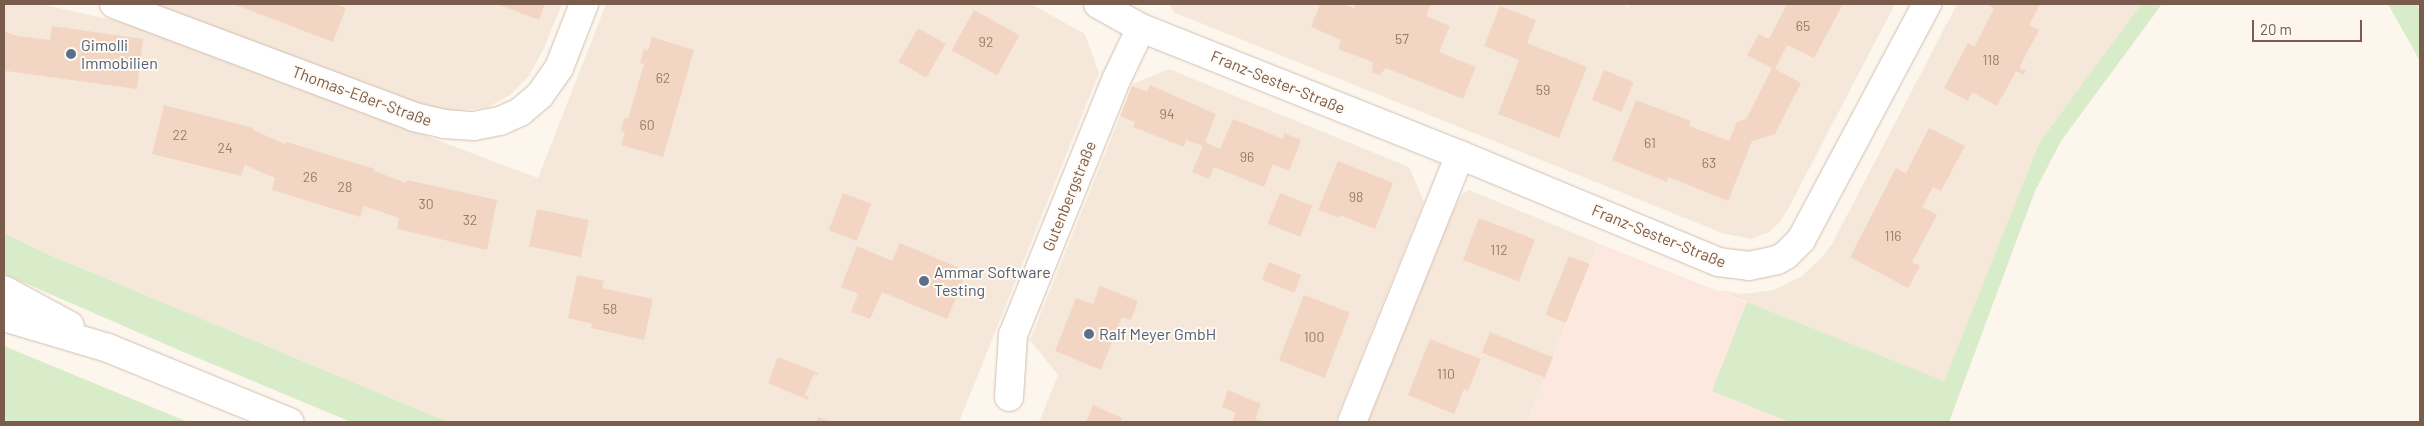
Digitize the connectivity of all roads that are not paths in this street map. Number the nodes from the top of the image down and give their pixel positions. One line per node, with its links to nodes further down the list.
1 (114, 4): 2 (street, Thomas-Eßer-Straße)
2 (584, 4)
3 (1928, 4): 6 (street, Franz-Sester-Straße)
4 (1110, 7): 5 (street, Franz-Sester-Straße)
5 (1141, 28): 6 (street, Franz-Sester-Straße); 10 (street, Gutenbergstraße)
6 (1460, 155): 12 (street)
7 (4, 290): 9 (street)
8 (4, 317): 9 (street)
9 (108, 348): 11 (street)
10 (1010, 397)
11 (289, 422)
12 (1352, 422)

